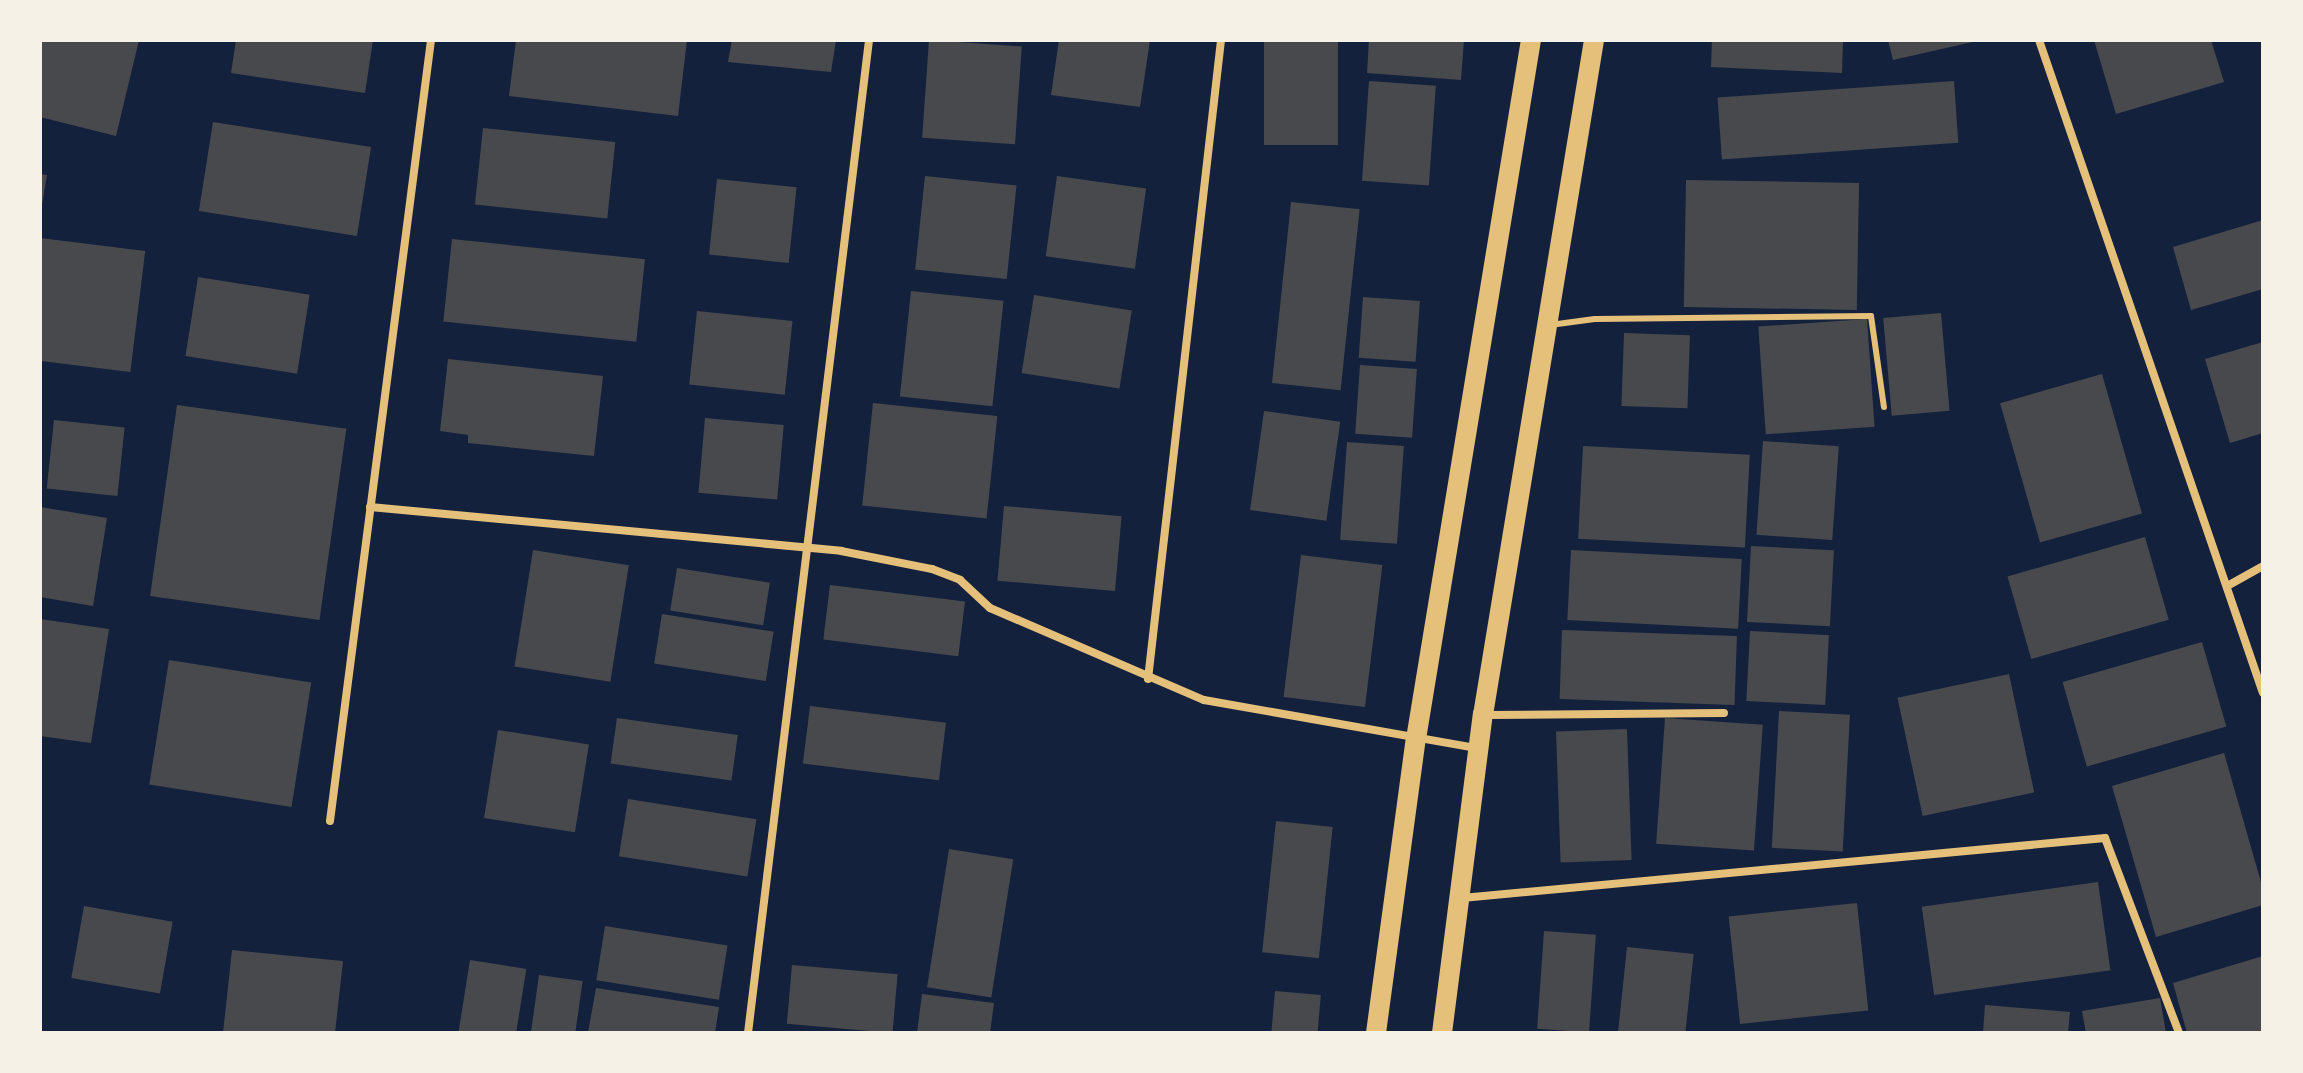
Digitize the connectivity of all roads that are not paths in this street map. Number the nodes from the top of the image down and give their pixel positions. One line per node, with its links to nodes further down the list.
1 (431, 40): 9 (street)
2 (869, 40): 10 (street)
3 (1221, 40): 13 (street)
4 (1531, 40): 17 (main road)
5 (1594, 40): 7 (main road)
6 (2039, 40): 12 (street)
7 (1546, 325): 8 (lane); 16 (main road)
8 (1884, 407)
9 (370, 507): 10 (street); 19 (street)
10 (807, 548): 13 (street); 21 (street)
11 (2263, 566): 12 (street)
12 (2229, 585): 14 (street)
13 (1148, 679): 17 (street)
14 (2263, 693)
15 (1724, 713): 16 (street)
16 (1483, 715): 18 (main road)
17 (1416, 739): 18 (street); 22 (main road)
18 (1478, 748): 20 (main road)
19 (330, 821)
20 (1458, 899): 23 (main road); 24 (street)
21 (748, 1033)
22 (1376, 1033)
23 (1442, 1033)
24 (2179, 1033)

